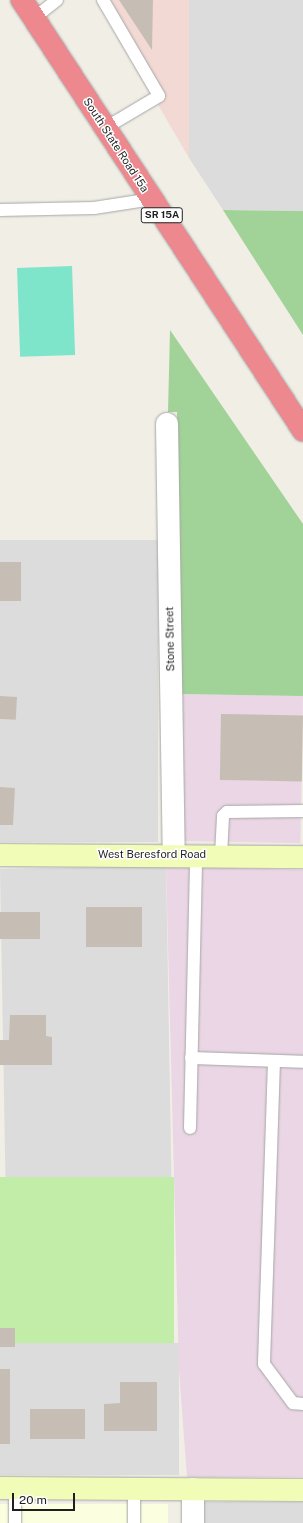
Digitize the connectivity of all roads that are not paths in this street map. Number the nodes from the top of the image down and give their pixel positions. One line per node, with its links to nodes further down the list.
1 (22, 0): 4 (highway, South State Road 15a / SR 15A)
2 (57, 0): 4 (lane)
3 (103, 0): 5 (lane)
4 (34, 18): 5 (highway, South State Road 15a / SR 15A)
5 (105, 128): 6 (highway, South State Road 15a / SR 15A)
6 (152, 199): 7 (lane); 9 (highway, South State Road 15a / SR 15A)
7 (0, 210)
8 (167, 424): 12 (street, Stone Street)
9 (303, 430)
10 (303, 811): 14 (lane)
11 (0, 854): 12 (street, West Beresford Road)
12 (174, 854): 13 (street, West Beresford Road)
13 (196, 854): 14 (street, West Beresford Road); 16 (lane)
14 (220, 855): 15 (street, West Beresford Road)
15 (303, 857)
16 (191, 1058): 17 (lane); 19 (lane)
17 (274, 1061): 18 (lane); 20 (lane)
18 (303, 1062)
19 (190, 1128)
20 (303, 1404)
21 (7, 1488): 22 (street); 25 (lane)
22 (134, 1489): 23 (street); 26 (lane)
23 (193, 1489): 24 (street); 27 (street)
24 (303, 1490)
25 (15, 1523)
26 (134, 1523)
27 (193, 1523)

